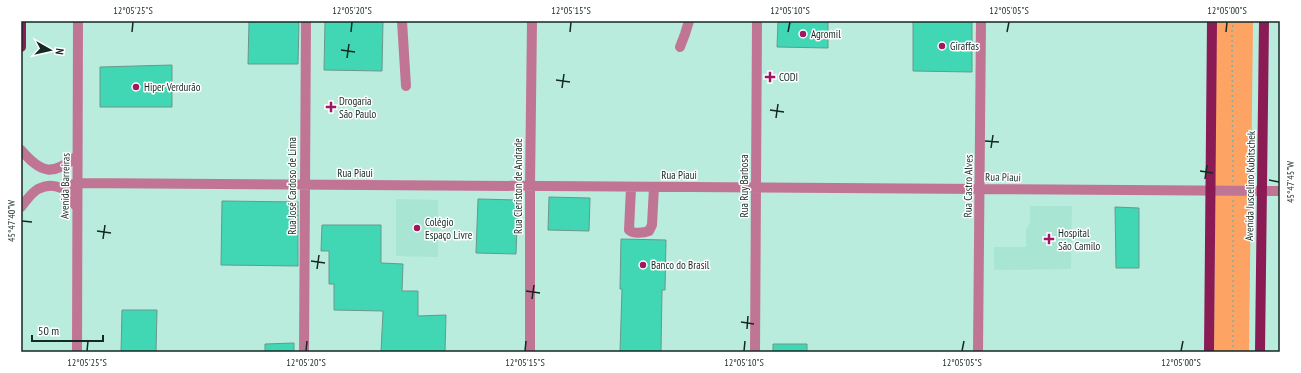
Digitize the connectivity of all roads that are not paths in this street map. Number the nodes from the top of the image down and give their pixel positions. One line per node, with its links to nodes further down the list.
1 (21, 21): 11 (main road)
2 (78, 21): 15 (street, Avenida Barreiras)
3 (306, 21): 17 (street, Rua José Cardoso de Lima)
4 (402, 21): 13 (street)
5 (532, 21): 18 (street, Rua Cleriston de Andrade)
6 (689, 21): 12 (street)
7 (757, 21): 22 (street, Rua Ruy Barbosa)
8 (981, 21): 23 (street, Rua Castro Alves)
9 (1212, 21): 26 (main road)
10 (1264, 21): 24 (main road, Avenida Juscelino Kubitschek)
11 (21, 47)
12 (680, 47)
13 (406, 86)
14 (21, 150): 15 (street)
15 (78, 156): 16 (street, Avenida Barreiras)
16 (77, 183): 17 (street, Rua Piaui); 20 (street, Rua Piaui); 28 (street, Avenida Barreiras)
17 (304, 185): 18 (street, Rua Piaui); 30 (street, Rua José Cardoso de Lima)
18 (530, 186): 21 (street, Rua Piaui); 31 (street, Rua Cleriston de Andrade)
19 (654, 187): 21 (street, Rua Piaui); 21 (street); 22 (street, Rua Piaui)
20 (62, 188): 27 (street, Rua Piaui); 28 (street)
21 (632, 188)
22 (756, 188): 23 (street, Rua Piaui); 32 (street, Rua Ruy Barbosa)
23 (980, 189): 26 (street, Rua Piaui); 33 (street, Rua Castro Alves)
24 (1261, 191): 25 (street, Rua Piaui); 26 (street, Rua Piaui); 35 (main road, Avenida Juscelino Kubitschek)
25 (1280, 191)
26 (1210, 192): 34 (main road)
27 (21, 207)
28 (77, 211): 29 (street, Avenida Barreiras)
29 (77, 352)
30 (304, 352)
31 (530, 352)
32 (755, 352)
33 (978, 352)
34 (1209, 352)
35 (1260, 352)

